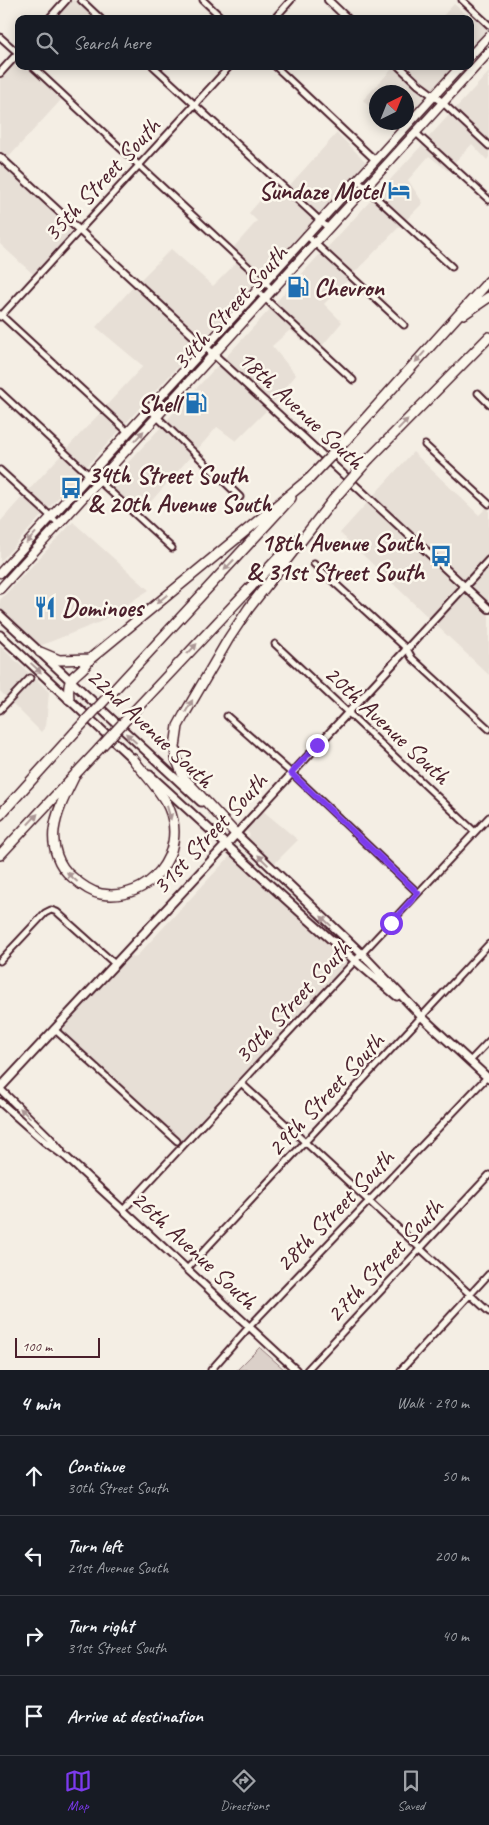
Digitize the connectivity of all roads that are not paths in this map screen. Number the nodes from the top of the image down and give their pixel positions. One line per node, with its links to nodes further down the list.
1 (66, 0): 7 (street)
2 (81, 0): 8 (street)
3 (203, 0): 9 (street)
4 (291, 0): 10 (street)
5 (328, 0): 11 (street)
6 (462, 0): 12 (street)
7 (53, 15)
8 (97, 15)
9 (219, 15)
10 (278, 15)
11 (344, 15)
12 (489, 25)
13 (489, 36): 16 (highway)
14 (0, 37): 15 (street)
15 (15, 50)
16 (474, 52)
17 (489, 52): 19 (highway, 34th Street South)
18 (15, 56): 27 (street)
19 (474, 68)
20 (36, 70): 35 (street)
21 (157, 70): 30 (street)
22 (226, 70): 30 (street, 35th Street South)
23 (279, 70): 34 (street)
24 (404, 70): 28 (street)
25 (457, 70): 28 (highway, 34th Street South)
26 (472, 70): 29 (highway, 34th Street South)
27 (0, 73)
28 (433, 96): 29 (street); 34 (highway, 34th Street South)
29 (442, 102): 31 (highway, 34th Street South); 32 (street)
30 (195, 105): 35 (street, 35th Street South); 39 (street)
31 (415, 132): 37 (highway, 34th Street South); 38 (street)
32 (489, 146)
33 (0, 158): 41 (street, 18th Avenue South)
34 (375, 160): 36 (highway, 34th Street South)
35 (140, 165): 41 (street, 35th Street South); 46 (street)
36 (357, 180): 37 (street); 39 (highway, 34th Street South)
37 (365, 188): 40 (highway, 34th Street South); 44 (street)
38 (489, 200)
39 (320, 220): 40 (street); 42 (highway, 34th Street South)
40 (328, 228): 43 (highway, 34th Street South)
41 (79, 231): 51 (street, 35th Street South); 55 (street, 18th Avenue South)
42 (306, 235): 43 (street); 46 (highway, 34th Street South)
43 (315, 243): 47 (highway, 34th Street South); 53 (street)
44 (452, 267)
45 (489, 281): 52 (highway)
46 (264, 282): 47 (street); 48 (highway, 34th Street South)
47 (272, 289): 50 (highway, 34th Street South)
48 (256, 290): 50 (street); 55 (highway, 34th Street South)
49 (489, 297): 52 (highway)
50 (265, 298): 56 (highway, 34th Street South); 57 (street)
51 (0, 316): 63 (street)
52 (453, 321): 67 (highway, one-way to 67, bridge)
53 (404, 325)
54 (489, 337): 70 (highway, one-way to 54, bridge)
55 (205, 346): 56 (street, 18th Avenue South); 61 (highway, 34th Street South)
56 (214, 354): 62 (highway, 34th Street South); 78 (street, 18th Avenue South)
57 (353, 380)
58 (0, 392): 66 (street)
59 (478, 393): 60 (street)
60 (489, 404)
61 (149, 409): 62 (street); 63 (highway, 34th Street South)
62 (157, 417): 68 (highway, 34th Street South, one-way to 62); 69 (street)
63 (128, 432): 66 (highway, 34th Street South)
64 (425, 445): 71 (street)
65 (0, 470): 72 (street)
66 (89, 475): 68 (street); 72 (highway, 34th Street South)
67 (310, 478): 86 (highway, one-way to 86); 97 (highway, one-way to 97, bridge)
68 (99, 481): 73 (highway, 34th Street South); 74 (street)
69 (240, 497)
70 (332, 500): 95 (highway, one-way to 70, bridge); 100 (highway, one-way to 70)
71 (489, 504)
72 (51, 517): 73 (street); 77 (highway, 34th Street South, one-way to 77)
73 (59, 524): 79 (highway, 34th Street South)
74 (172, 548)
75 (489, 560): 78 (street, 31st Street South)
76 (314, 564): 84 (street)
77 (0, 573)
78 (464, 587): 80 (street, 18th Avenue South); 84 (street, 31st Street South)
79 (0, 589)
80 (489, 609)
81 (0, 615): 85 (main road, 22nd Avenue South)
82 (0, 635): 89 (main road, 22nd Avenue South, one-way to 89)
83 (275, 644): 91 (street, 20th Avenue South)
84 (407, 649): 91 (street, 31st Street South); 93 (street)
85 (40, 652): 86 (highway); 88 (main road, 22nd Avenue South)
86 (90, 659): 88 (highway)
87 (30, 678): 90 (street)
88 (70, 679): 89 (highway); 100 (main road, 22nd Avenue South, one-way to 88)
89 (69, 699): 94 (main road, 22nd Avenue South)
90 (0, 710)
91 (349, 712): 96 (street, 31st Street South); 99 (street, 20th Avenue South)
92 (228, 716): 96 (street)
93 (489, 729)
94 (132, 759): 95 (highway, one-way to 95); 101 (main road, 22nd Avenue South)
95 (76, 773): 102 (highway, one-way to 95)
96 (291, 773): 100 (street, 31st Street South); 103 (street)
97 (0, 815)
98 (489, 817): 99 (street, 30th Street South)
99 (475, 832): 103 (street, 30th Street South)
100 (236, 834): 101 (main road, 31st Street South); 105 (main road, 22nd Avenue South, one-way to 100)
101 (227, 844): 107 (main road, 22nd Avenue South); 108 (main road, 31st Street South)
102 (0, 854)
103 (418, 893): 105 (street, 30th Street South)
104 (489, 944): 109 (street, 29th Street South)
105 (362, 954): 107 (street, 30th Street South); 109 (main road, 22nd Avenue South)
106 (0, 961): 108 (street)
107 (355, 962): 109 (main road, 22nd Avenue South); 114 (street, 30th Street South)
108 (114, 964): 110 (main road, 31st Street South)
109 (422, 1017): 112 (main road, 22nd Avenue South); 118 (street, 29th Street South)
110 (54, 1029): 115 (main road, 31st Street South); 117 (street)
111 (489, 1040): 112 (street)
112 (470, 1061): 113 (main road, 22nd Avenue South)
113 (488, 1078): 121 (street, 28th Street South)
114 (241, 1083): 118 (street); 122 (street, 30th Street South)
115 (0, 1088): 119 (street, 26th Avenue South, one-way to 115)
116 (0, 1102): 119 (street, 26th Avenue South)
117 (177, 1141)
118 (306, 1142): 121 (street); 124 (street, 29th Street South)
119 (66, 1157): 122 (street, 26th Avenue South)
120 (489, 1175): 123 (street, 27th Street South)
121 (369, 1201): 123 (street); 128 (street, 28th Street South)
122 (123, 1210): 124 (street, 26th Avenue South)
123 (420, 1248): 126 (street); 131 (street, 27th Street South)
124 (187, 1269): 128 (street, 26th Avenue South)
125 (489, 1274): 126 (street)
126 (470, 1294): 127 (street); 132 (street)
127 (489, 1312)
128 (249, 1326): 129 (street, 28th Street South); 130 (street, 26th Avenue South)
129 (211, 1370)
130 (296, 1370)
131 (307, 1370)
132 (401, 1370)

